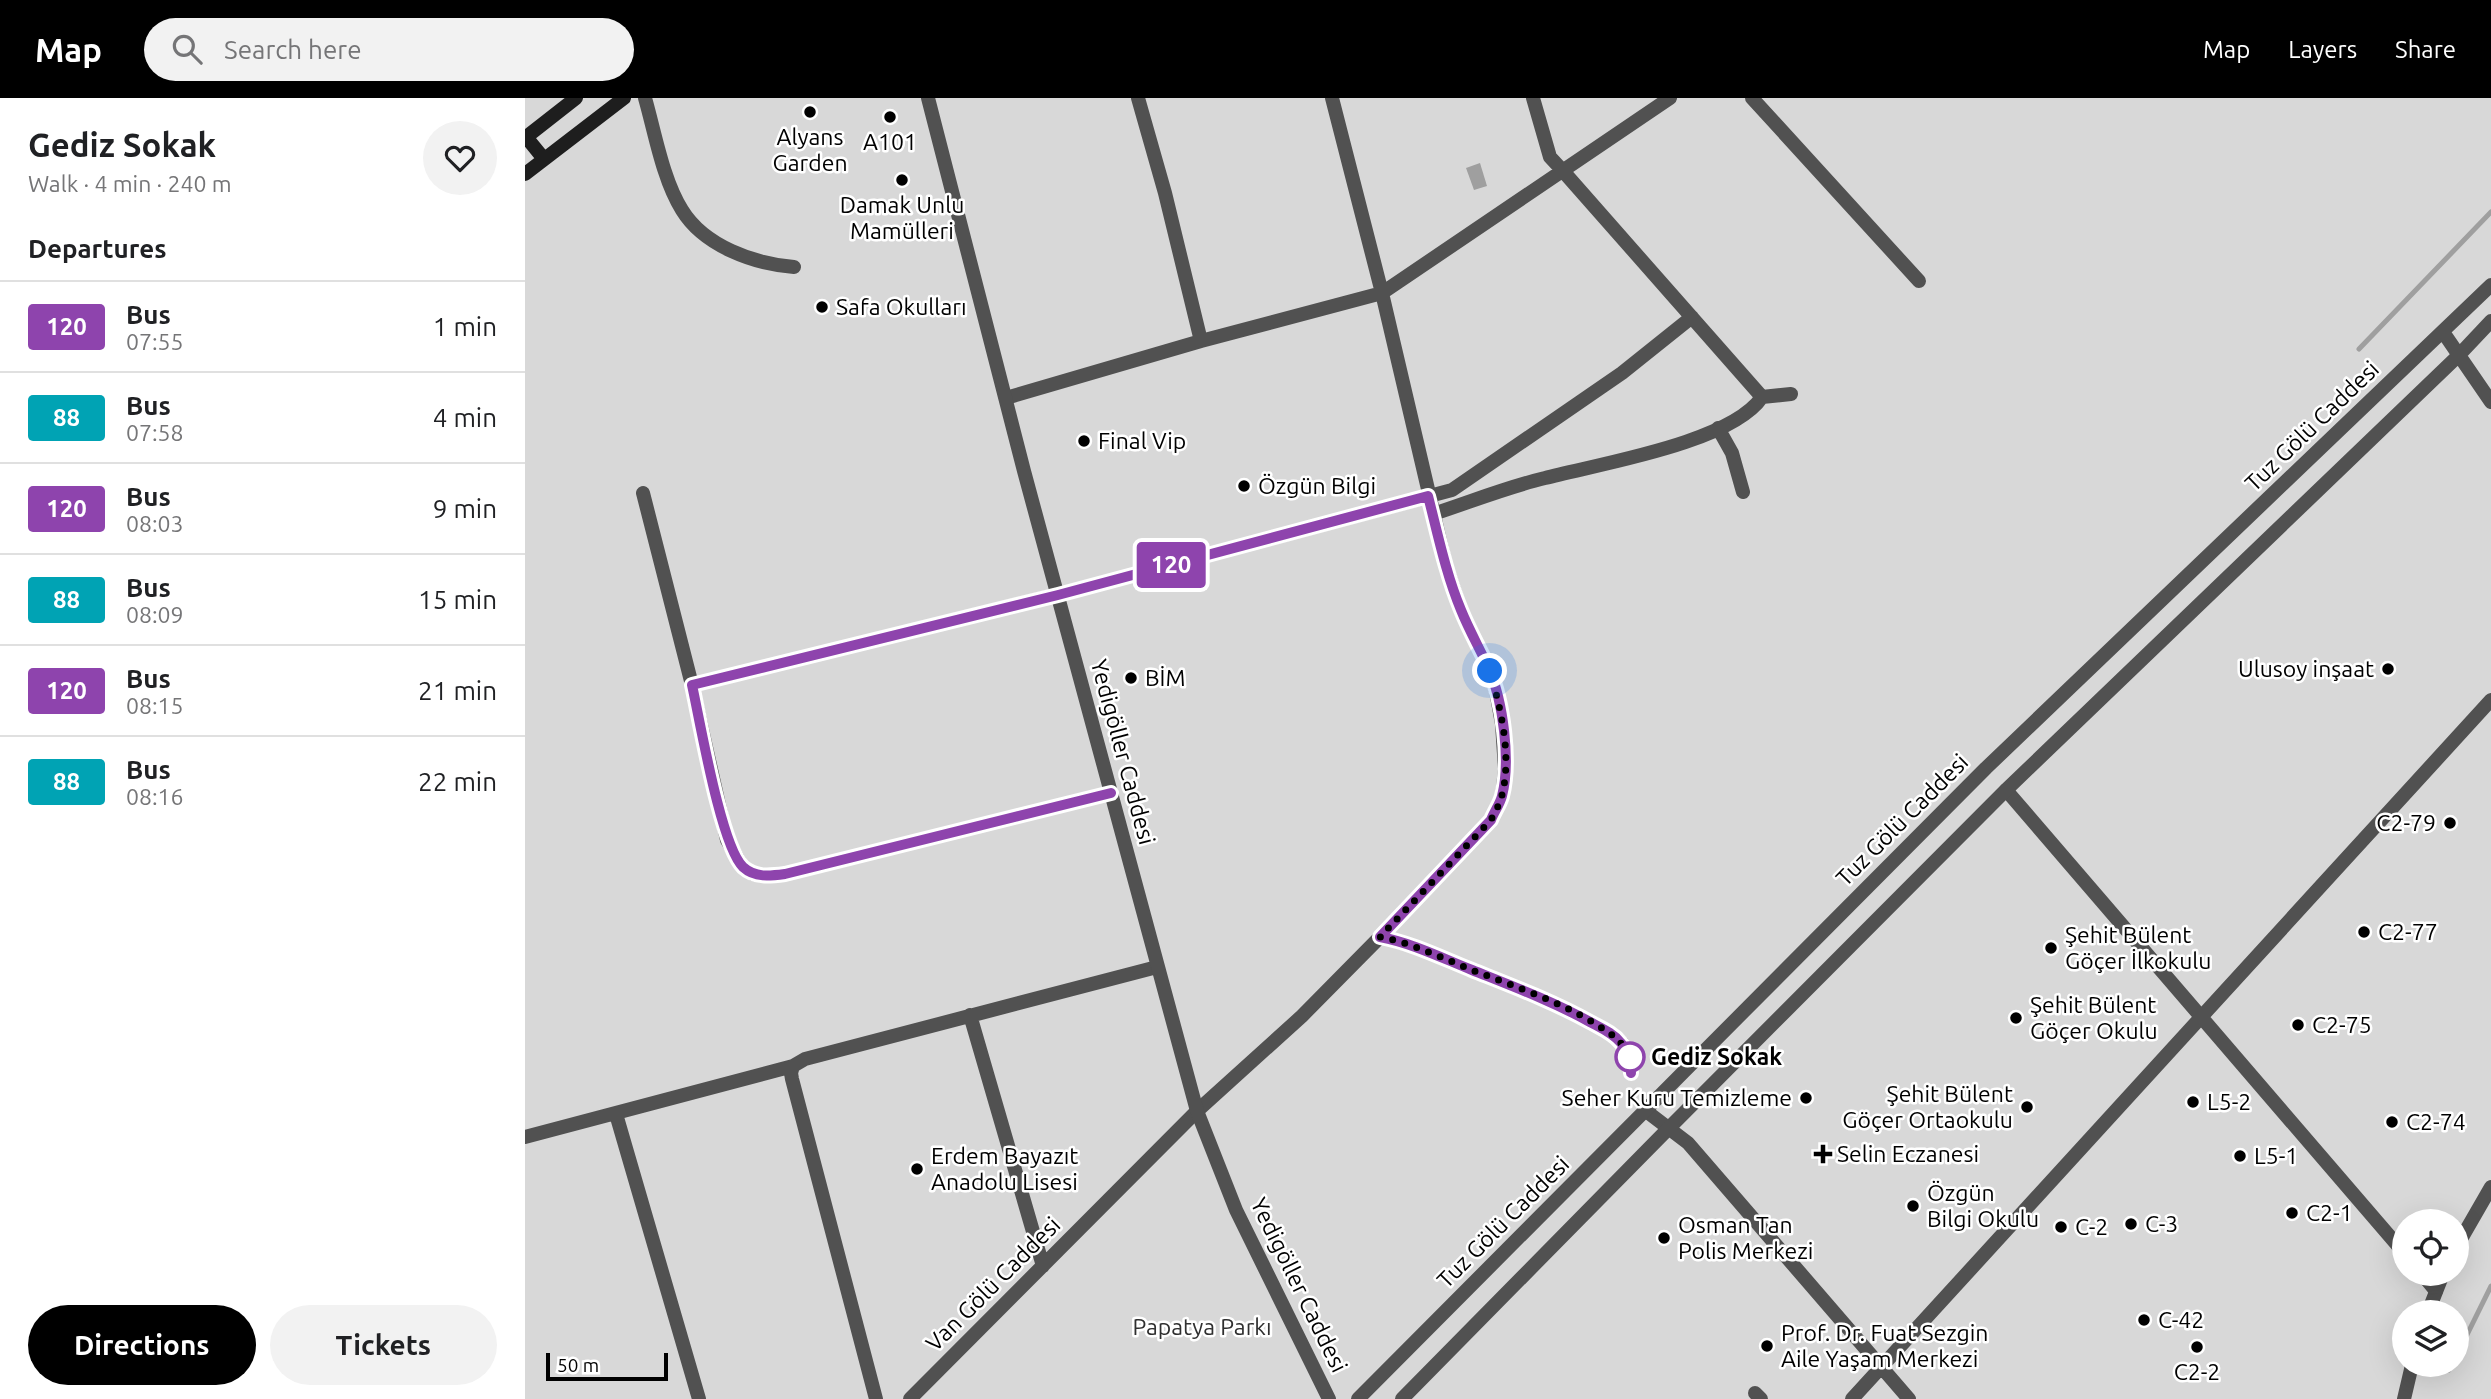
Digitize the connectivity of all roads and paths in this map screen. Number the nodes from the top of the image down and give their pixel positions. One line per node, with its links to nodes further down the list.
1 (576, 98): 10 (main road)
2 (624, 98): 11 (main road)
3 (645, 98): 14 (street)
4 (928, 98): 25 (street, Yedigöller Caddesi)
5 (1139, 98): 21 (street)
6 (1332, 98): 17 (street, Van Gölü Caddesi)
7 (1534, 98): 12 (street)
8 (1670, 98): 12 (street)
9 (1752, 98): 15 (street)
10 (525, 137): 11 (main road)
11 (544, 159): 13 (main road)
12 (1563, 172): 17 (street); 18 (street)
13 (525, 174)
14 (794, 267)
15 (1919, 281)
16 (2491, 285): 20 (street, Tuz Gölü Caddesi)
17 (1382, 293): 21 (street); 30 (street, Van Gölü Caddesi)
18 (1692, 317): 24 (street); 30 (street)
19 (2491, 321): 22 (street)
20 (2443, 332): 22 (street); 44 (street, Tuz Gölü Caddesi)
21 (1201, 341): 25 (street)
22 (2459, 355): 26 (street); 35 (street)
23 (1791, 394): 24 (street)
24 (1762, 397): 27 (street)
25 (1006, 398): 32 (street, Yedigöller Caddesi)
26 (2491, 402)
27 (1718, 428): 28 (street); 31 (street)
28 (1743, 492)
29 (643, 493): 33 (street)
30 (1428, 496): 31 (street, Van Gölü Caddesi); 32 (street)
31 (1433, 514): 37 (street, Van Gölü Caddesi)
32 (1058, 595): 33 (street); 36 (street, Yedigöller Caddesi)
33 (692, 685): 36 (street)
34 (2491, 700): 40 (street)
35 (2006, 790): 40 (street); 46 (street)
36 (1111, 793): 38 (street, Yedigöller Caddesi)
37 (1380, 937): 42 (street); 43 (street, Van Gölü Caddesi)
38 (1157, 967): 39 (street); 43 (street, Yedigöller Caddesi)
39 (970, 1015): 41 (street); 51 (street)
40 (2203, 1017): 50 (street); 56 (street)
41 (793, 1066): 45 (street); 59 (street)
42 (1631, 1073)
43 (1198, 1111): 51 (street, Van Gölü Caddesi); 61 (street, Yedigöller Caddesi)
44 (1646, 1111): 46 (street); 62 (street, Tuz Gölü Caddesi)
45 (616, 1114): 47 (street); 58 (street)
46 (1669, 1128): 56 (street); 63 (street)
47 (525, 1137)
48 (2491, 1188): 49 (street)
49 (2469, 1226)
50 (2392, 1239)
51 (1043, 1266): 60 (street, Van Gölü Caddesi)
52 (2432, 1286): 54 (street)
53 (2438, 1286): 54 (street)
54 (2436, 1290): 55 (street)
55 (2432, 1300)
56 (1881, 1367): 64 (street); 65 (street)
57 (2409, 1377): 66 (street)
58 (699, 1399)
59 (876, 1399)
60 (910, 1399)
61 (1329, 1399)
62 (1358, 1399)
63 (1402, 1399)
64 (1852, 1399)
65 (1909, 1399)
66 (2404, 1399)

